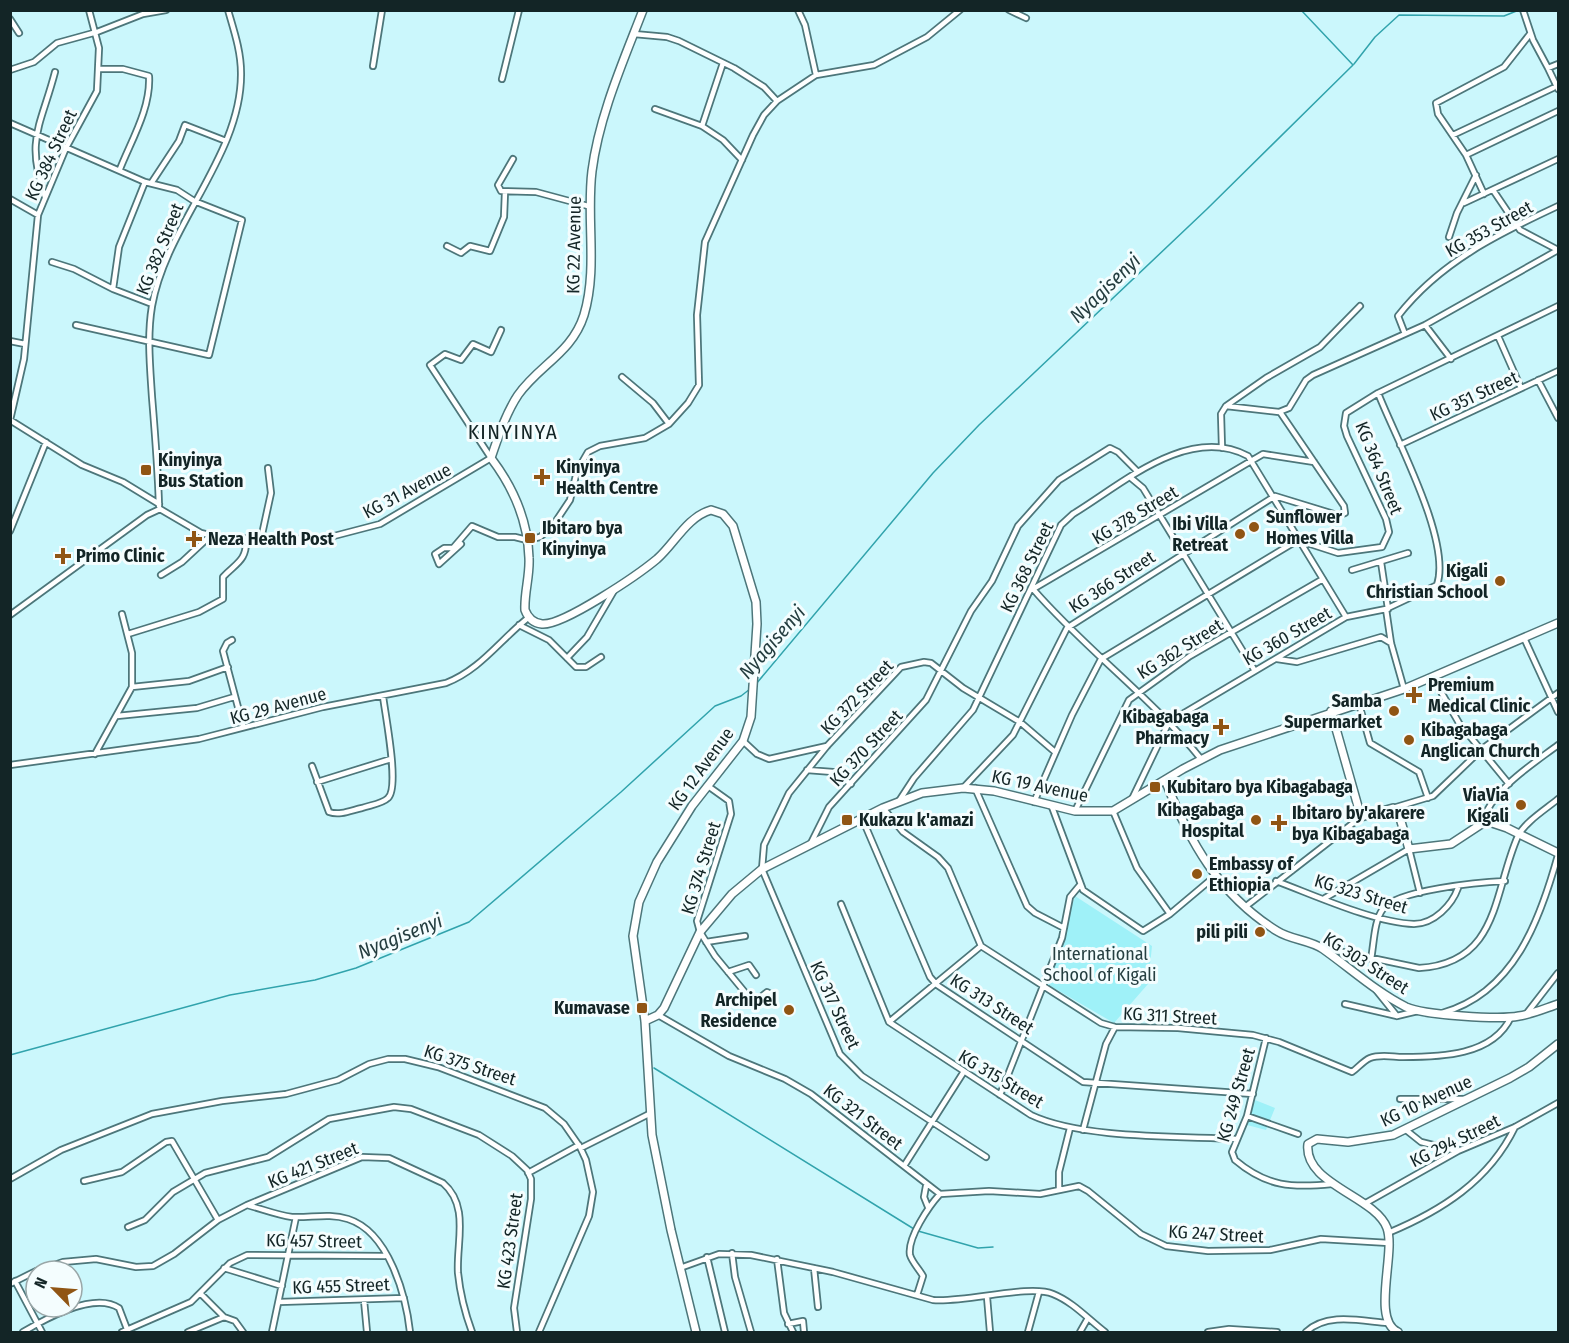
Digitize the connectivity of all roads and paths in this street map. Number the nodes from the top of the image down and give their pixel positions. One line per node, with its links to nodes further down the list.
1 (89, 10): 13 (street, KG 384 Street)
2 (166, 10): 13 (street)
3 (228, 10): 34 (street, KG 382 Street)
4 (382, 10): 19 (street)
5 (519, 10): 25 (street)
6 (643, 10): 15 (street, KG 22 Avenue)
7 (798, 10): 24 (street)
8 (960, 10): 24 (street)
9 (1009, 10): 11 (street)
10 (1523, 10): 16 (street)
11 (1026, 18)
12 (10, 19): 14 (street)
13 (97, 32): 21 (street, KG 384 Street); 22 (street)
14 (19, 33)
15 (634, 34): 17 (street); 51 (street, KG 22 Avenue)
16 (1530, 34): 20 (street); 33 (street)
17 (723, 63): 27 (street); 31 (street)
18 (1558, 64): 20 (street)
19 (373, 66)
20 (1548, 68): 26 (street)
21 (100, 69): 35 (street, KG 384 Street); 40 (street)
22 (10, 70)
23 (55, 72): 32 (street)
24 (816, 75): 27 (street)
25 (502, 80)
26 (1556, 89): 33 (street)
27 (777, 101): 39 (street)
28 (655, 109): 31 (street)
29 (1558, 111): 36 (street)
30 (10, 123): 32 (street)
31 (702, 126): 39 (street)
32 (36, 134): 35 (street); 47 (street)
33 (1452, 135): 36 (street)
34 (226, 141): 43 (street); 49 (street, KG 382 Street)
35 (66, 148): 40 (street); 47 (street, KG 384 Street)
36 (1466, 155): 41 (street)
37 (513, 159): 45 (street)
38 (1558, 159): 44 (street)
39 (742, 160): 82 (street)
40 (120, 169): 42 (street)
41 (1476, 176): 46 (street); 50 (street)
42 (145, 182): 43 (street); 59 (street)
43 (152, 182): 49 (street)
44 (1493, 190): 46 (street); 54 (street)
45 (505, 192): 51 (street); 56 (street)
46 (1484, 194): 50 (street)
47 (45, 197): 53 (street, KG 384 Street)
48 (10, 199): 53 (street)
49 (194, 201): 60 (street, KG 382 Street); 68 (street)
50 (1464, 203): 55 (street)
51 (588, 206): 86 (street, KG 22 Avenue)
52 (1558, 206): 54 (street, KG 353 Street)
53 (38, 215): 70 (street, KG 384 Street)
54 (1517, 226): 57 (street); 66 (street, KG 353 Street)
55 (1449, 237)
56 (447, 246)
57 (1558, 250): 64 (street)
58 (52, 262): 59 (street)
59 (113, 289): 60 (street)
60 (152, 304): 68 (street, KG 382 Street)
61 (1360, 306): 77 (street)
62 (1558, 306): 67 (street, KG 364 Street)
63 (76, 325): 68 (street)
64 (1425, 325): 66 (street); 71 (street)
65 (501, 330): 86 (street)
66 (1404, 334): 79 (street)
67 (1498, 336): 71 (street, KG 364 Street); 75 (street)
68 (149, 341): 93 (street, KG 382 Street)
69 (10, 342): 70 (street)
70 (26, 344): 81 (street, KG 384 Street)
71 (1451, 360): 76 (street, KG 364 Street)
72 (1558, 371): 74 (street, KG 351 Street)
73 (622, 377): 82 (street)
74 (1538, 380): 75 (street, KG 351 Street); 78 (street)
75 (1521, 388): 84 (street, KG 351 Street)
76 (1378, 393): 84 (street, KG 360 Street); 102 (street, KG 364 Street)
77 (1226, 406): 79 (street); 85 (street)
78 (1557, 411): 80 (street)
79 (1280, 412): 88 (street)
80 (1558, 418)
81 (10, 420): 83 (street, KG 31 Avenue)
82 (669, 424): 99 (street)
83 (46, 442): 93 (street, KG 31 Avenue); 95 (street)
84 (1400, 446): 112 (street, KG 360 Street)
85 (1222, 448): 87 (street, KG 368 Street); 90 (street, KG 368 Street)
86 (491, 458): 98 (street, KG 31 Avenue); 99 (street)
87 (1251, 461): 88 (street); 92 (street); 94 (street, KG 378 Street)
88 (1314, 462): 92 (street)
89 (268, 468): 98 (street)
90 (1138, 472): 91 (street, KG 368 Street); 131 (street, KG 370 Street)
91 (1131, 478): 94 (street); 110 (street, KG 368 Street)
92 (1275, 496): 100 (street); 103 (street, KG 366 Street)
93 (159, 507): 96 (street, KG 31 Avenue); 114 (street)
94 (1160, 515): 103 (street); 110 (street, KG 378 Street)
95 (10, 531)
96 (210, 536): 97 (street, KG 31 Avenue); 107 (street)
97 (246, 539): 98 (street, KG 31 Avenue); 121 (street)
98 (261, 539)
99 (527, 540): 101 (street); 116 (street)
100 (1298, 540): 102 (street); 108 (street); 111 (street)
101 (461, 544)
102 (1380, 547): 105 (street)
103 (1183, 552): 111 (street); 119 (street, KG 366 Street)
104 (1408, 553): 105 (street)
105 (1382, 561): 106 (street); 112 (street)
106 (1352, 570)
107 (161, 575)
108 (1323, 579): 115 (street); 120 (street, KG 362 Street)
109 (616, 586): 116 (street, KG 12 Avenue); 126 (street); 148 (street, KG 12 Avenue)
110 (1033, 589): 119 (street); 140 (street, KG 368 Street)
111 (1208, 595): 120 (street); 127 (street)
112 (1387, 609): 115 (street, KG 360 Street); 124 (street)
113 (122, 614): 121 (street)
114 (10, 615)
115 (1346, 617): 128 (street, KG 360 Street)
116 (528, 618): 118 (street, KG 29 Avenue)
117 (1558, 623): 122 (street, KG 19 Avenue)
118 (519, 625): 126 (street); 137 (street, KG 29 Avenue)
119 (1066, 628): 127 (street); 145 (street, KG 366 Street)
120 (1230, 633): 130 (street); 135 (street, KG 362 Street)
121 (129, 634): 133 (street)
122 (1524, 638): 132 (street, KG 19 Avenue); 138 (street)
123 (232, 640): 129 (street)
124 (1391, 643): 128 (street); 134 (street)
125 (601, 657): 126 (street)
126 (567, 658)
127 (1101, 659): 135 (street); 152 (street)
128 (1277, 659): 130 (street, KG 360 Street)
129 (228, 667): 133 (street); 139 (street)
130 (1255, 671): 146 (street, KG 360 Street)
131 (942, 672): 140 (street, KG 372 Street); 150 (street, KG 372 Street); 161 (street, KG 370 Street)
132 (1432, 678): 134 (street, KG 19 Avenue); 151 (street)
133 (132, 687): 144 (street)
134 (1404, 689): 141 (street, KG 19 Avenue)
135 (1138, 692): 146 (street); 174 (street, KG 362 Street)
136 (1558, 693): 138 (street)
137 (383, 696): 147 (street, KG 29 Avenue); 154 (street)
138 (1551, 696): 143 (street); 151 (street)
139 (234, 697): 144 (street); 147 (street)
140 (981, 697): 145 (street, KG 372 Street); 168 (street, KG 368 Street)
141 (1359, 702): 142 (street, KG 19 Avenue); 166 (street)
142 (1331, 711): 155 (street, KG 19 Avenue); 176 (street)
143 (1558, 712)
144 (117, 716): 153 (street)
145 (1020, 722): 152 (street, KG 372 Street); 164 (street, KG 366 Street)
146 (1170, 722): 155 (street); 170 (street)
147 (243, 726): 153 (street, KG 29 Avenue)
148 (743, 741): 150 (street); 163 (street, KG 12 Avenue)
149 (1558, 745): 162 (street)
150 (827, 746): 158 (street, KG 372 Street)
151 (1482, 749): 162 (street); 166 (street)
152 (1055, 752): 169 (street)
153 (95, 754): 156 (street, KG 29 Avenue)
154 (392, 759): 160 (street); 160 (street)
155 (1201, 759): 159 (street, KG 19 Avenue)
156 (10, 765)
157 (312, 766): 160 (street)
158 (807, 770): 161 (street); 183 (street, KG 372 Street)
159 (1165, 780): 170 (street, KG 19 Avenue); 184 (street, KG 303 Street)
160 (317, 782)
161 (851, 784): 180 (street, KG 370 Street)
162 (1509, 784): 178 (street)
163 (708, 786): 196 (street, KG 374 Street); 217 (street, KG 12 Avenue)
164 (963, 788): 165 (street, KG 19 Avenue); 168 (street, KG 19 Avenue)
165 (975, 789): 169 (street, KG 19 Avenue); 195 (street)
166 (1428, 798): 173 (street)
167 (1558, 799): 179 (street)
168 (899, 801): 172 (street, KG 19 Avenue)
169 (1034, 802): 171 (street, KG 19 Avenue)
170 (1131, 802): 175 (street, KG 19 Avenue)
171 (1052, 807): 174 (street, KG 19 Avenue); 187 (street)
172 (883, 808): 177 (street, KG 19 Avenue); 199 (street)
173 (1393, 808): 176 (street); 181 (street)
174 (1075, 811): 175 (street, KG 19 Avenue)
175 (1113, 811): 193 (street)
176 (1361, 817): 185 (street)
177 (862, 818): 180 (street, KG 19 Avenue); 205 (street, KG 313 Street)
178 (1481, 823): 179 (street); 181 (street)
179 (1519, 834): 182 (street); 186 (street)
180 (811, 843): 183 (street, KG 19 Avenue)
181 (1409, 849): 189 (street); 190 (street)
182 (1558, 854): 212 (street)
183 (762, 869): 196 (street, KG 19 Avenue); 232 (street, KG 317 Street)
184 (1214, 877): 192 (street, KG 303 Street); 193 (street)
185 (1276, 881): 190 (street, KG 323 Street); 192 (street)
186 (1505, 881): 188 (street); 201 (street)
187 (1080, 885): 193 (street); 195 (street)
188 (1458, 888): 189 (street); 194 (street, KG 323 Street)
189 (1420, 893): 194 (street)
190 (1325, 898): 194 (street, KG 323 Street)
191 (841, 904): 218 (street)
192 (1245, 907): 200 (street, KG 303 Street)
193 (1170, 914)
194 (1379, 916): 201 (street)
195 (1064, 928): 206 (street)
196 (700, 932): 198 (street); 214 (street, KG 19 Avenue)
197 (745, 936): 198 (street)
198 (706, 942): 202 (street)
199 (981, 946): 205 (street); 206 (street, KG 311 Street)
200 (1322, 947): 201 (street); 207 (street, KG 303 Street)
201 (1371, 959)
202 (728, 972): 204 (street); 208 (street)
203 (1558, 973): 213 (street)
204 (756, 975)
205 (937, 985): 218 (street); 221 (street, KG 313 Street)
206 (1043, 985): 219 (street, KG 311 Street); 221 (street)
207 (1374, 986): 211 (street, KG 303 Street); 215 (street)
208 (773, 995)
209 (1345, 1004): 215 (street)
210 (1558, 1004): 213 (street)
211 (1418, 1011): 212 (street); 215 (street)
212 (1440, 1013): 216 (street)
213 (1526, 1014): 216 (street)
214 (658, 1016): 217 (street); 242 (street, KG 321 Street)
215 (1397, 1016)
216 (1511, 1017): 220 (street, KG 311 Street)
217 (645, 1021): 230 (street, KG 12 Avenue)
218 (889, 1022): 223 (street, KG 315 Street)
219 (1115, 1027): 220 (street, KG 311 Street); 224 (street)
220 (1266, 1038): 225 (street, KG 249 Street)
221 (1023, 1041): 224 (street, KG 313 Street); 226 (street)
222 (1558, 1044): 228 (street, KG 10 Avenue)
223 (963, 1073): 226 (street, KG 315 Street); 232 (street)
224 (1095, 1083): 225 (street, KG 313 Street); 235 (street)
225 (1253, 1094): 231 (street, KG 249 Street)
226 (1000, 1095): 234 (street, KG 315 Street)
227 (1400, 1099): 228 (street)
228 (1465, 1099): 236 (street, KG 10 Avenue)
229 (1558, 1103): 233 (street, KG 294 Street)
230 (649, 1114): 239 (street); 266 (street, KG 12 Avenue)
231 (1247, 1116): 237 (street); 238 (street, KG 249 Street)
232 (933, 1120): 241 (street, KG 317 Street); 242 (street)
233 (1515, 1127): 240 (street, KG 294 Street); 257 (street)
234 (1070, 1128): 235 (street, KG 315 Street); 249 (street)
235 (1083, 1130): 238 (street, KG 315 Street)
236 (1406, 1130): 240 (street); 247 (street, KG 10 Avenue)
237 (1298, 1134)
238 (1237, 1139): 247 (street, KG 249 Street)
239 (580, 1147): 243 (street); 244 (street, KG 375 Street); 293 (street, KG 375 Street)
240 (1458, 1151): 251 (street, KG 294 Street)
241 (986, 1157)
242 (904, 1166): 248 (street, KG 321 Street)
243 (528, 1173): 245 (street, KG 423 Street); 292 (street, KG 423 Street)
244 (10, 1179)
245 (195, 1179): 246 (street); 255 (street); 256 (street, KG 423 Street)
246 (84, 1181)
247 (1334, 1184): 251 (street, KG 10 Avenue)
248 (926, 1186): 250 (street, KG 321 Street); 253 (street)
249 (1059, 1189): 250 (street); 258 (street, KG 247 Street)
250 (939, 1194): 253 (street)
251 (1364, 1204): 257 (street, KG 10 Avenue)
252 (247, 1205): 254 (street); 255 (street, KG 421 Street); 291 (street, KG 421 Street)
253 (928, 1207): 272 (street)
254 (296, 1217): 260 (street); 261 (street)
255 (218, 1220): 264 (street, KG 421 Street)
256 (128, 1227)
257 (1388, 1233): 258 (street)
258 (1389, 1243): 280 (street)
259 (732, 1253): 262 (street); 263 (street); 296 (street)
260 (386, 1256): 261 (street, KG 457 Street); 274 (street)
261 (288, 1257): 265 (street, KG 457 Street); 269 (street)
262 (707, 1257): 266 (street); 295 (street)
263 (777, 1259): 267 (street); 282 (street)
264 (84, 1260)
265 (224, 1268): 269 (street); 271 (street, KG 457 Street)
266 (680, 1268): 294 (street, KG 12 Avenue)
267 (814, 1269): 272 (street); 277 (street)
268 (13, 1283): 281 (street)
269 (282, 1286): 276 (street)
270 (1039, 1292): 273 (street); 279 (street); 300 (street)
271 (201, 1294): 278 (street); 283 (street, KG 457 Street)
272 (916, 1295): 273 (street)
273 (987, 1297): 299 (street)
274 (404, 1298): 275 (street, KG 455 Street); 290 (street)
275 (364, 1300): 276 (street, KG 455 Street); 289 (street)
276 (279, 1302): 288 (street)
277 (818, 1308)
278 (224, 1317): 286 (street); 287 (street)
279 (1088, 1318): 301 (street); 302 (street)
280 (1388, 1323): 305 (street); 306 (street)
281 (38, 1324): 283 (street); 284 (street); 285 (street)
282 (788, 1324): 297 (street); 298 (street)
283 (124, 1331)
284 (23, 1332)
285 (42, 1332)
286 (188, 1332)
287 (243, 1332)
288 (272, 1332)
289 (367, 1332)
290 (410, 1332)
291 (471, 1332)
292 (516, 1332)
293 (539, 1332)
294 (696, 1332)
295 (725, 1332)
296 (751, 1332)
297 (793, 1332)
298 (804, 1332)
299 (990, 1332)
300 (1028, 1332)
301 (1080, 1332)
302 (1105, 1332)
303 (1208, 1332): 304 (street)
304 (1277, 1332)
305 (1306, 1332)
306 (1398, 1332)

